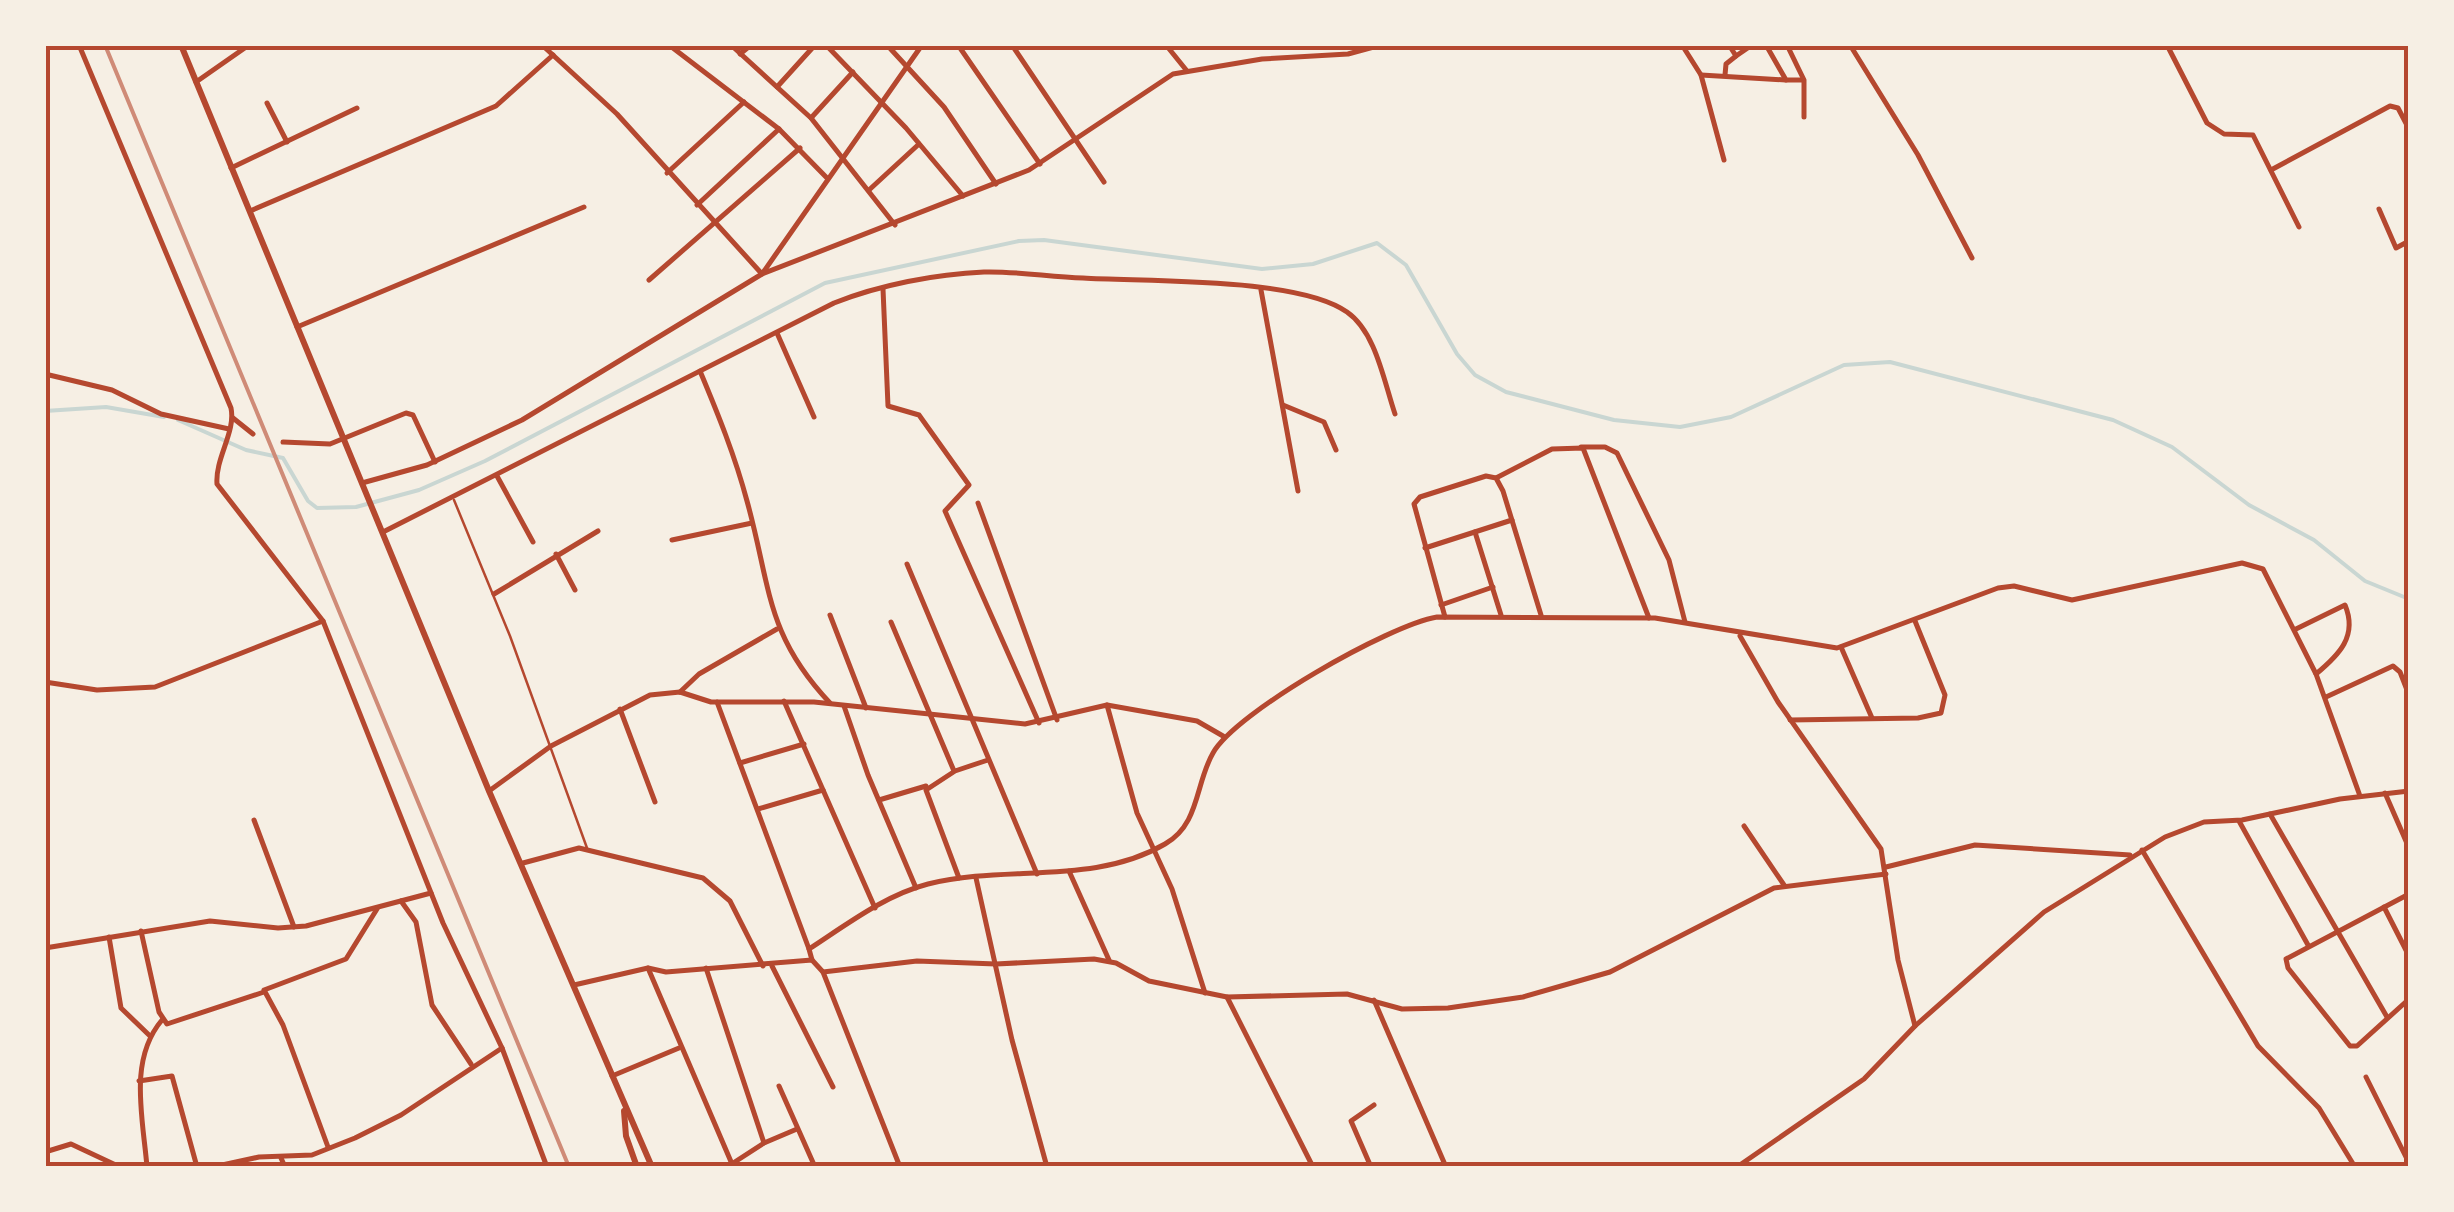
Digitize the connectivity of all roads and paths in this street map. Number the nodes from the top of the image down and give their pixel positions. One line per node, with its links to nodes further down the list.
1 (79, 45): 78 (street)
2 (180, 45): 33 (main road)
3 (249, 45): 33 (street)
4 (542, 45): 24 (street)
5 (669, 45): 36 (street)
6 (731, 45): 23 (street)
7 (751, 45): 23 (street)
8 (815, 45): 34 (street)
9 (826, 45): 28 (street)
10 (888, 45): 26 (street)
11 (922, 45): 26 (street)
12 (958, 45): 49 (street)
13 (1012, 45): 43 (street)
14 (1166, 45): 27 (street)
15 (1381, 45): 27 (street)
16 (1682, 45): 29 (street)
17 (1729, 45): 25 (street)
18 (1752, 45): 25 (street)
19 (1766, 45): 31 (street)
20 (1787, 45): 32 (street)
21 (1850, 45): 66 (street)
22 (2167, 45): 51 (street)
23 (740, 54): 34 (street)
24 (553, 55): 52 (street); 61 (street)
25 (1736, 56): 30 (street)
26 (907, 65): 35 (street); 55 (street)
27 (1186, 71): 43 (street)
28 (853, 72): 35 (street); 40 (street)
29 (1702, 74): 30 (street); 48 (street)
30 (1725, 75): 31 (street)
31 (1786, 80): 32 (street)
32 (1804, 80): 39 (street)
33 (196, 82): 50 (main road)
34 (777, 87): 40 (street)
35 (881, 101): 45 (street); 47 (street)
36 (744, 102): 41 (street); 52 (street)
37 (267, 103): 44 (street)
38 (357, 108): 44 (street)
39 (1804, 117)
40 (811, 118): 47 (street)
41 (779, 129): 46 (street); 58 (street)
42 (2409, 129): 51 (street)
43 (1078, 138): 49 (street); 54 (street)
44 (286, 142): 50 (street)
45 (920, 144): 56 (street); 57 (street)
46 (800, 148): 53 (street); 62 (street)
47 (842, 155): 53 (street); 56 (street)
48 (1724, 160)
49 (1040, 164): 55 (street)
50 (232, 168): 61 (main road)
51 (2271, 170): 64 (street)
52 (667, 173): 58 (street)
53 (826, 177): 67 (street)
54 (1104, 182)
55 (996, 185): 57 (street)
56 (868, 190): 63 (street)
57 (963, 196): 63 (street)
58 (697, 206): 62 (street)
59 (584, 207): 71 (street)
60 (2380, 208): 65 (street)
61 (250, 211): 71 (main road)
62 (713, 223): 67 (street); 68 (street)
63 (895, 225): 67 (street)
64 (2299, 228)
65 (2409, 241)
66 (1972, 258)
67 (762, 274): 85 (street)
68 (649, 280)
69 (883, 288): 70 (street); 72 (street); 136 (street)
70 (1262, 290): 75 (street); 76 (street)
71 (297, 327): 81 (main road)
72 (776, 333): 73 (street); 77 (street)
73 (700, 371): 86 (street); 93 (street)
74 (45, 374): 79 (street)
75 (1283, 405): 84 (street); 89 (street)
76 (1395, 414)
77 (814, 416)
78 (233, 418): 79 (street); 80 (street)
79 (229, 429): 112 (street)
80 (253, 434)
81 (344, 440): 82 (street); 85 (street); 88 (main road)
82 (283, 442)
83 (1578, 447): 87 (street); 110 (street); 114 (street)
84 (1336, 450)
85 (434, 462): 88 (street)
86 (497, 476): 90 (street); 98 (street)
87 (1496, 478): 92 (street); 99 (street)
88 (362, 483): 95 (main road)
89 (1298, 491)
90 (454, 500): 95 (street); 104 (lane)
91 (978, 503): 134 (street)
92 (1512, 520): 96 (street); 108 (street)
93 (752, 523): 97 (street); 115 (street)
94 (598, 531): 100 (street)
95 (383, 532): 144 (main road)
96 (1476, 532): 99 (street); 102 (street)
97 (672, 540)
98 (534, 542)
99 (1425, 548): 105 (street)
100 (556, 554): 103 (street); 104 (street)
101 (907, 564): 133 (street)
102 (1492, 587): 105 (street); 107 (street)
103 (574, 590)
104 (494, 594): 139 (lane)
105 (1441, 605): 109 (street)
106 (830, 615): 129 (street)
107 (1502, 616): 108 (street); 109 (street)
108 (1542, 616): 110 (street)
109 (1445, 617): 137 (street)
110 (1648, 618): 114 (street)
111 (1915, 621): 116 (street); 118 (street); 132 (street)
112 (323, 622): 120 (street); 169 (street)
113 (891, 622): 131 (street)
114 (1685, 622): 117 (street)
115 (777, 629): 121 (street); 126 (street)
116 (2296, 629): 119 (street); 119 (street)
117 (1739, 635): 118 (street); 135 (street)
118 (1841, 647): 132 (street)
119 (2316, 674): 123 (street)
120 (45, 682)
121 (680, 692): 125 (street); 130 (street)
122 (2409, 695): 123 (street)
123 (2326, 697): 148 (street)
124 (784, 701): 125 (street); 126 (street); 138 (street)
125 (717, 702): 141 (street)
126 (831, 704): 128 (street)
127 (1107, 705): 134 (street); 137 (street); 159 (street)
128 (844, 706): 129 (street); 149 (street)
129 (866, 708): 131 (street)
130 (620, 709): 139 (street); 150 (street)
131 (932, 714): 133 (street); 142 (street)
132 (1872, 719): 135 (street)
133 (972, 720): 136 (street); 140 (street)
134 (1057, 720): 136 (street)
135 (1790, 720): 162 (street)
136 (1039, 723)
137 (1224, 737): 159 (street)
138 (804, 744): 141 (street); 145 (street)
139 (551, 746): 144 (street); 157 (lane)
140 (988, 760): 142 (street); 164 (street)
141 (740, 763): 151 (street)
142 (955, 771): 143 (street)
143 (929, 785): 149 (street); 165 (street)
144 (488, 790): 161 (main road)
145 (823, 790): 151 (street); 173 (street)
146 (2409, 791): 147 (street)
147 (2384, 793): 148 (street); 156 (street)
148 (2360, 796): 152 (street)
149 (878, 800): 168 (street)
150 (654, 802)
151 (758, 809): 181 (street)
152 (2270, 814): 154 (street); 177 (street)
153 (254, 820): 175 (street)
154 (2239, 820): 158 (street); 179 (street)
155 (1744, 826): 167 (street)
156 (2409, 848)
157 (587, 849): 161 (street); 186 (street)
158 (2142, 850): 160 (street); 233 (street)
159 (1152, 851): 163 (street); 193 (street)
160 (2133, 856): 162 (street); 199 (street)
161 (523, 863): 191 (main road)
162 (1886, 870): 167 (street); 199 (street)
163 (1069, 872): 164 (street); 184 (street)
164 (1037, 874): 166 (street)
165 (959, 878): 166 (street); 168 (street)
166 (976, 878): 185 (street)
167 (1784, 885): 196 (street)
168 (916, 888): 173 (street)
169 (431, 892): 171 (street); 201 (street)
170 (2409, 894): 172 (street)
171 (401, 902): 174 (street); 203 (street)
172 (2384, 906): 177 (street); 182 (street)
173 (875, 908): 181 (street)
174 (377, 909): 175 (street); 192 (street)
175 (294, 927): 176 (street)
176 (140, 931): 178 (street); 198 (street)
177 (2337, 931): 179 (street); 197 (street)
178 (109, 936): 180 (street); 200 (street)
179 (2309, 946): 197 (street)
180 (45, 948)
181 (809, 949): 183 (street)
182 (2409, 956)
183 (812, 960): 187 (street); 190 (street)
184 (1109, 961): 185 (street); 193 (street)
185 (996, 964): 190 (street); 228 (street)
186 (763, 966): 187 (street); 189 (street)
187 (772, 966): 208 (street)
188 (648, 968): 189 (street); 191 (street); 202 (street)
189 (706, 968): 212 (street)
190 (823, 972): 227 (street)
191 (574, 985): 205 (main road)
192 (264, 992): 198 (street); 213 (street)
193 (1206, 993): 194 (street)
194 (1227, 996): 196 (street); 229 (street)
195 (2409, 999): 197 (street)
196 (1374, 1000): 231 (street)
197 (2387, 1017)
198 (162, 1020): 200 (street)
199 (1915, 1026): 232 (street)
200 (149, 1035): 206 (street)
201 (502, 1048): 203 (street); 223 (street)
202 (679, 1048): 205 (street); 217 (street)
203 (472, 1066): 213 (street)
204 (2366, 1076): 216 (street)
205 (610, 1077): 210 (main road)
206 (139, 1081): 219 (street); 220 (street)
207 (779, 1086): 211 (street)
208 (833, 1087)
209 (1374, 1104): 230 (street)
210 (624, 1110): 224 (main road); 225 (main road)
211 (797, 1129): 212 (street); 226 (street)
212 (764, 1143): 217 (street)
213 (328, 1148): 215 (street)
214 (45, 1152): 218 (street)
215 (281, 1158): 221 (street); 222 (street)
216 (2409, 1163)
217 (729, 1166)
218 (120, 1167)
219 (147, 1167)
220 (197, 1167)
221 (214, 1167)
222 (285, 1167)
223 (546, 1167)
224 (638, 1167)
225 (652, 1167)
226 (815, 1167)
227 (900, 1167)
228 (1048, 1167)
229 (1313, 1167)
230 (1371, 1167)
231 (1446, 1167)
232 (1736, 1167)
233 (2355, 1167)

